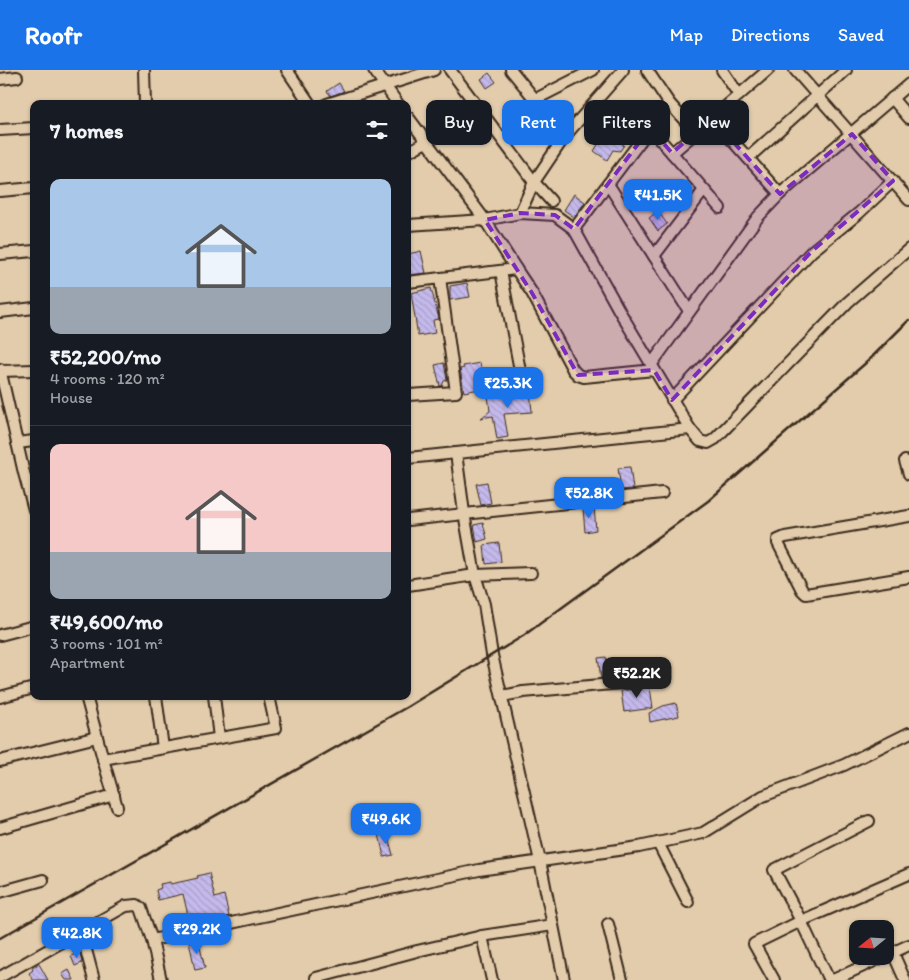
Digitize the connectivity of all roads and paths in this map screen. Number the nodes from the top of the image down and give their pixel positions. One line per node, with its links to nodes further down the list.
1 (144, 70): 22 (street)
2 (287, 70): 23 (street)
3 (374, 70): 18 (street)
4 (434, 70): 18 (street)
5 (450, 70): 48 (street)
6 (512, 70): 26 (street)
7 (593, 70): 14 (street)
8 (623, 70): 33 (street)
9 (647, 70): 27 (street)
10 (722, 70): 19 (street)
11 (768, 70): 19 (street)
12 (795, 70): 20 (street)
13 (846, 70): 20 (street)
14 (581, 73): 26 (street)
15 (17, 77): 16 (street)
16 (0, 78)
17 (909, 84): 21 (street)
18 (384, 86): 24 (street); 25 (street)
19 (740, 95): 28 (street)
20 (817, 96): 36 (street); 46 (street)
21 (892, 98): 31 (street); 36 (street)
22 (145, 100)
23 (307, 100)
24 (352, 100)
25 (395, 100)
26 (534, 100)
27 (667, 100)
28 (734, 100)
29 (670, 104): 30 (street)
30 (680, 115)
31 (909, 118)
32 (411, 121): 37 (street)
33 (574, 126)
34 (30, 128): 35 (street)
35 (0, 130)
36 (852, 134): 47 (street); 53 (street)
37 (426, 142): 44 (street)
38 (428, 145): 58 (street)
39 (559, 145): 48 (street)
40 (637, 145): 49 (street)
41 (665, 145): 45 (street)
42 (681, 145): 45 (street)
43 (736, 145): 46 (street)
44 (411, 150)
45 (672, 153): 51 (street)
46 (748, 158): 53 (street)
47 (893, 181): 54 (street); 77 (street)
48 (534, 182): 55 (street); 57 (street)
49 (608, 184): 60 (street); 64 (street)
50 (30, 188): 52 (street)
51 (704, 190): 56 (street); 64 (street)
52 (0, 191)
53 (780, 194): 70 (street)
54 (909, 200)
55 (550, 201)
56 (720, 208)
57 (520, 213): 58 (street); 60 (street)
58 (485, 220): 59 (street); 65 (street)
59 (411, 225)
60 (574, 229): 72 (street)
61 (909, 249): 80 (street)
62 (30, 251): 63 (street)
63 (0, 254)
64 (654, 256): 70 (street)
65 (516, 269): 66 (street); 72 (street)
66 (501, 271): 67 (street); 75 (street)
67 (440, 278): 68 (street); 76 (street)
68 (411, 282)
69 (30, 308): 71 (street)
70 (689, 311): 72 (street)
71 (0, 312)
72 (652, 367): 77 (street)
73 (0, 370): 74 (street); 78 (street)
74 (30, 370)
75 (522, 381)
76 (411, 395)
77 (672, 400): 80 (street)
78 (12, 420): 79 (street); 82 (street)
79 (0, 423)
80 (690, 429): 83 (street)
81 (30, 441): 82 (street)
82 (17, 443): 88 (street)
83 (456, 453): 84 (street); 89 (street)
84 (411, 458)
85 (905, 461): 86 (street)
86 (909, 474)
87 (662, 493): 89 (street)
88 (30, 495)
89 (464, 513): 91 (street); 93 (street)
90 (909, 516): 94 (street)
91 (411, 520)
92 (531, 573): 93 (street)
93 (476, 575): 95 (street); 100 (street)
94 (909, 577)
95 (411, 585)
96 (30, 627): 97 (street)
97 (0, 635)
98 (645, 682): 100 (street)
99 (30, 689): 101 (street)
100 (502, 696): 117 (street)
101 (0, 697)
102 (87, 700): 107 (street)
103 (157, 700): 109 (street)
104 (214, 700): 108 (street)
105 (270, 700): 108 (street)
106 (909, 733): 116 (street)
107 (97, 737): 110 (street); 111 (street)
108 (219, 738): 109 (street)
109 (163, 748): 110 (street)
110 (103, 759): 112 (street)
111 (0, 761)
112 (114, 795): 113 (street); 115 (street)
113 (118, 807)
114 (869, 821): 122 (street)
115 (0, 828)
116 (658, 843): 117 (street); 121 (street)
117 (540, 861): 124 (street); 127 (street)
118 (909, 874): 122 (street)
119 (44, 880): 120 (street)
120 (0, 892)
121 (688, 902)
122 (801, 921): 139 (street); 140 (street)
123 (608, 924): 138 (street)
124 (553, 925): 126 (street); 137 (street)
125 (81, 932): 127 (street); 132 (street); 134 (street)
126 (482, 936): 133 (street); 136 (street)
127 (152, 940): 135 (street)
128 (909, 946): 129 (street)
129 (894, 953)
130 (894, 955): 141 (street)
131 (865, 965): 140 (street)
132 (0, 977)
133 (314, 979)
134 (94, 980)
135 (161, 980)
136 (492, 980)
137 (564, 980)
138 (622, 980)
139 (774, 980)
140 (831, 980)
141 (905, 980)

